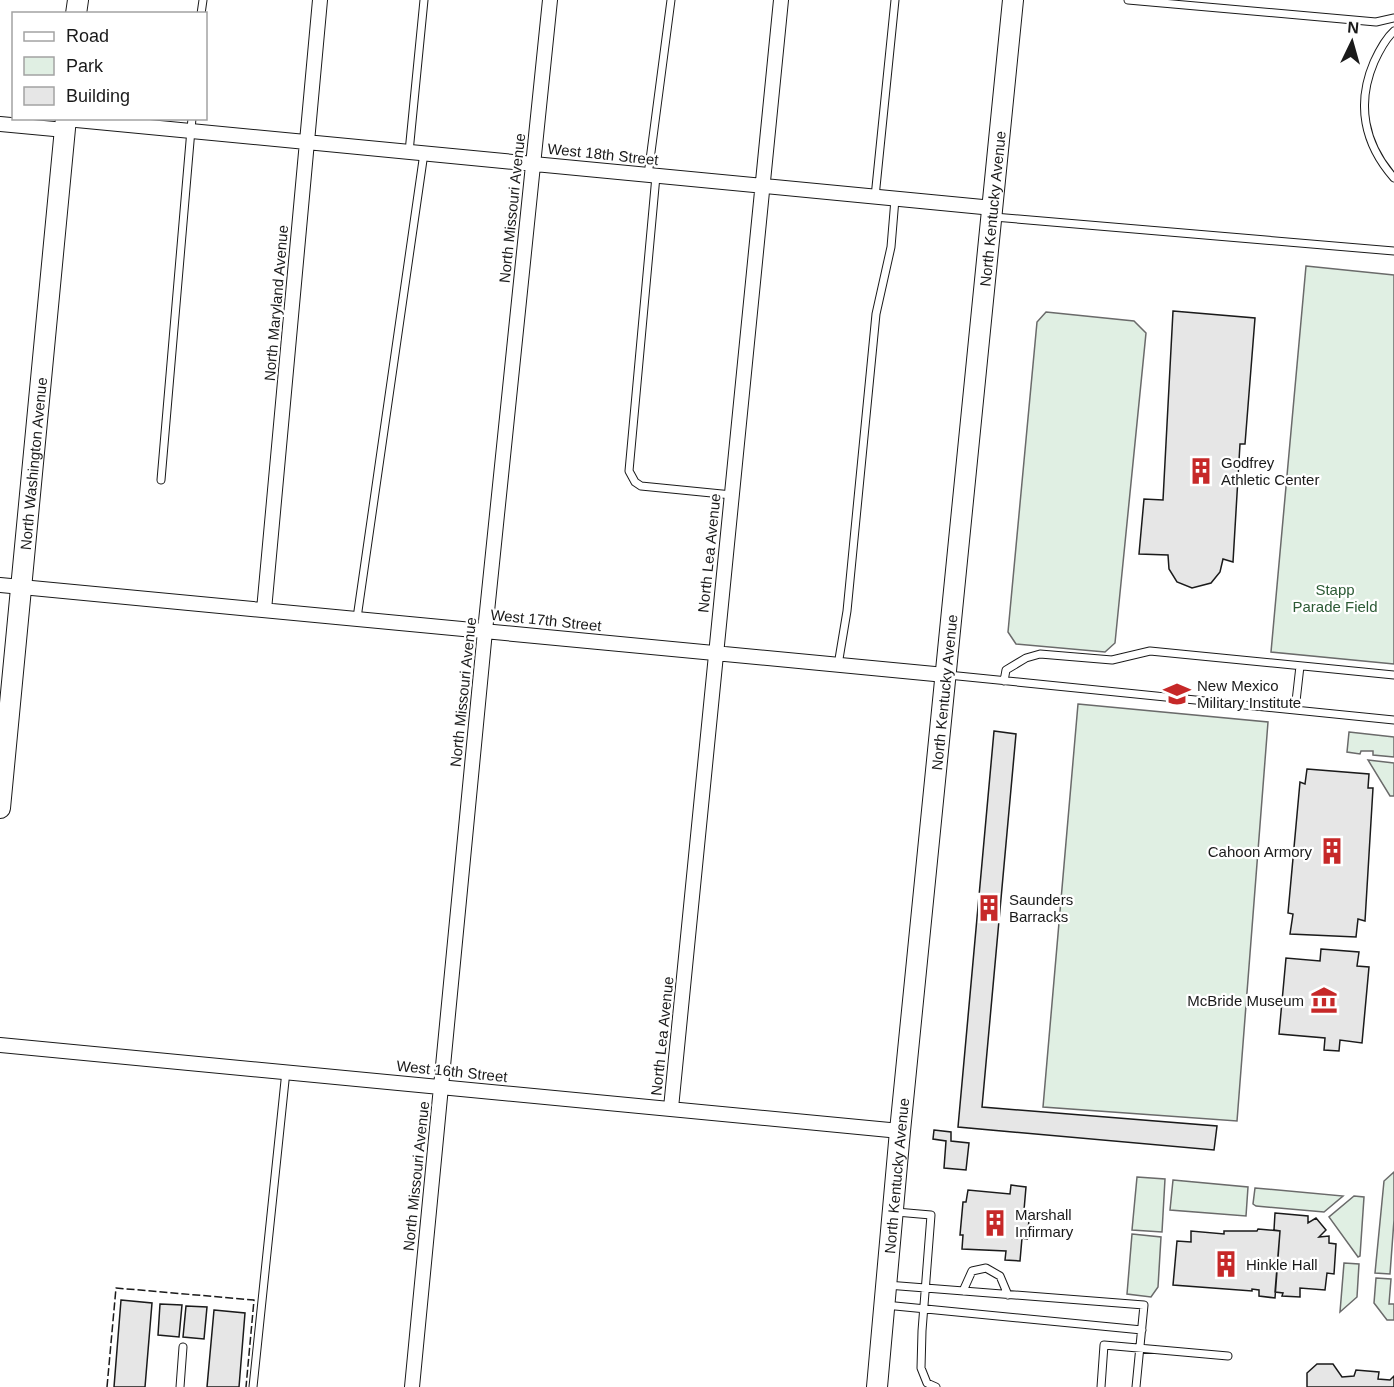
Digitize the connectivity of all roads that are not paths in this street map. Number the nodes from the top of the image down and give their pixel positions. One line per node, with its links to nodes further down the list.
1 (320, 0): 15 (street, North Maryland Avenue)
2 (424, 0): 16 (lane)
3 (549, 0): 18 (street, North Missouri Avenue)
4 (671, 0): 19 (lane)
5 (781, 0): 21 (street, North Lea Avenue)
6 (895, 0): 22 (lane)
7 (1013, 0): 24 (street, North Kentucky Avenue)
8 (1128, 0): 10 (lane)
9 (1394, 18): 10 (lane)
10 (1376, 22): 11 (lane)
11 (1391, 33): 20 (lane)
12 (66, 123): 13 (street, West 18th Street); 14 (street, West 18th Street); 29 (street, North Washington Avenue)
13 (0, 124)
14 (191, 125): 15 (street, West 18th Street); 26 (lane)
15 (308, 142): 16 (street, West 18th Street); 30 (street, North Maryland Avenue)
16 (409, 152): 17 (street, West 18th Street)
17 (424, 153): 18 (street, West 18th Street); 31 (lane)
18 (533, 164): 19 (street, West 18th Street); 32 (street, North Missouri Avenue)
19 (652, 176): 21 (street, West 18th Street); 27 (lane)
20 (1394, 178)
21 (762, 186): 22 (street, West 18th Street); 27 (street, North Lea Avenue)
22 (875, 197): 23 (street, West 18th Street)
23 (895, 199): 24 (street, West 18th Street); 34 (lane)
24 (992, 212): 25 (lane); 36 (street, North Kentucky Avenue)
25 (1394, 251)
26 (160, 480)
27 (732, 495): 33 (street, North Lea Avenue)
28 (0, 585): 29 (street, West 17th Street)
29 (21, 586): 30 (street, West 17th Street); 41 (street, North Washington Avenue)
30 (264, 610): 31 (street, West 17th Street)
31 (357, 618): 32 (street, West 17th Street)
32 (485, 631): 33 (street, West 17th Street); 44 (street, North Missouri Avenue)
33 (716, 654): 34 (street, West 17th Street); 45 (street, North Lea Avenue)
34 (838, 665): 36 (street, West 17th Street)
35 (1300, 666): 37 (lane); 38 (lane); 39 (lane)
36 (945, 675): 38 (lane); 46 (street, North Kentucky Avenue)
37 (1394, 675)
38 (1004, 681): 39 (lane)
39 (1295, 710): 40 (lane)
40 (1394, 720)
41 (0, 808)
42 (0, 1045): 43 (street, West 16th Street)
43 (286, 1071): 44 (street, West 16th Street); 59 (lane)
44 (441, 1086): 45 (street, West 16th Street); 60 (street, North Missouri Avenue)
45 (671, 1108): 46 (street, West 16th Street)
46 (900, 1131): 47 (street, North Kentucky Avenue)
47 (893, 1212): 48 (street, North Kentucky Avenue); 49 (lane)
48 (887, 1285): 49 (lane); 52 (street, North Kentucky Avenue)
49 (926, 1288): 50 (lane); 53 (lane)
50 (963, 1291): 51 (lane); 51 (lane)
51 (1008, 1294): 54 (lane)
52 (885, 1305): 53 (lane); 61 (street, North Kentucky Avenue)
53 (924, 1309): 54 (lane); 62 (lane)
54 (1142, 1330): 56 (lane)
55 (183, 1347): 58 (lane)
56 (1140, 1348): 57 (lane); 63 (lane); 64 (lane)
57 (1228, 1356)
58 (180, 1387)
59 (253, 1387)
60 (412, 1387)
61 (877, 1387)
62 (936, 1387)
63 (1101, 1387)
64 (1136, 1387)

